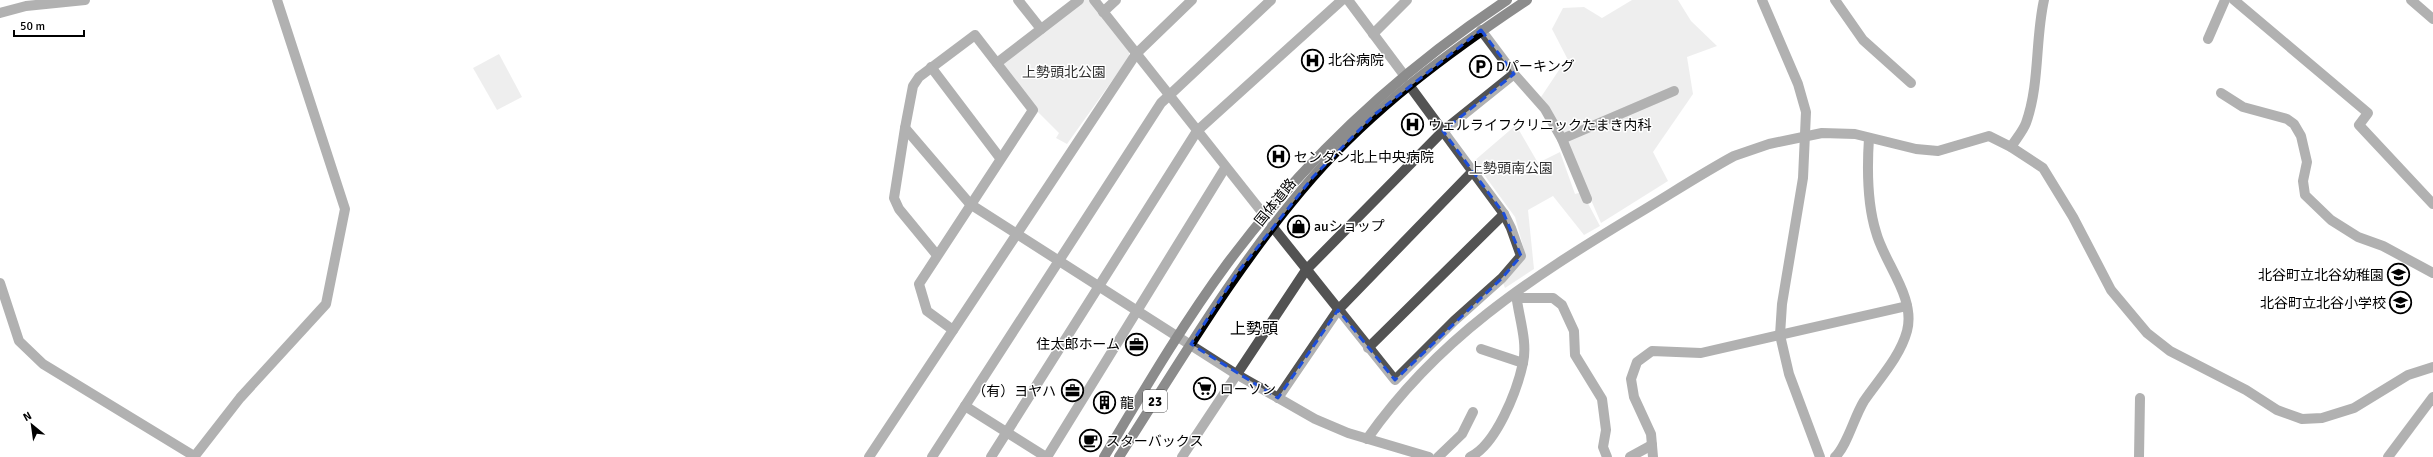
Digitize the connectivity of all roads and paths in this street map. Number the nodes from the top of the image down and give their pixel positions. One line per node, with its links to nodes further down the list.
1 (85, 0): 21 (street)
2 (277, 0): 81 (street)
3 (1018, 0): 23 (street)
4 (1078, 0): 23 (street)
5 (1094, 0): 20 (street)
6 (1116, 0): 20 (street)
7 (1192, 0): 27 (street)
8 (1271, 0): 36 (street)
9 (1342, 0): 38 (street)
10 (1348, 0): 25 (street)
11 (1407, 0): 25 (street)
12 (1507, 0): 31 (main road, 国体道路 / 23)
13 (1527, 0): 24 (main road, 国体道路 / 23)
14 (1762, 0): 40 (street)
15 (1835, 0): 32 (street)
16 (2044, 0): 43 (street)
17 (2224, 0): 26 (street)
18 (2234, 0): 49 (street)
19 (2411, 0): 22 (street)
20 (1103, 12): 27 (street)
21 (0, 13)
22 (2433, 19)
23 (1041, 29): 28 (street)
24 (1481, 30): 30 (street); 33 (main road, 国体道路 / 23)
25 (1373, 34): 31 (street)
26 (2208, 39)
27 (1136, 54): 36 (street); 53 (street)
28 (997, 63): 29 (street); 44 (street)
29 (931, 67): 37 (street); 44 (street)
30 (1514, 74): 39 (street); 42 (street)
31 (1404, 75): 51 (main road, 国体道路 / 23)
32 (1911, 83)
33 (1409, 85): 39 (street); 52 (main road, 国体道路 / 23)
34 (1674, 91): 42 (street)
35 (2222, 93): 57 (street)
36 (1168, 95): 38 (street); 55 (street)
37 (905, 128): 48 (street); 54 (street)
38 (1197, 131): 45 (street); 59 (street)
39 (1443, 131): 46 (street); 56 (street)
40 (1806, 136): 41 (street); 60 (street); 65 (street)
41 (1870, 138): 43 (street); 61 (street)
42 (1562, 139): 47 (street)
43 (2011, 147): 71 (street)
44 (1000, 158): 48 (street)
45 (1225, 168): 51 (street); 63 (street)
46 (1472, 172): 50 (street); 62 (street)
47 (1587, 199)
48 (970, 204): 53 (street); 54 (street)
49 (2433, 204)
50 (1504, 214): 68 (street); 68 (street)
51 (1265, 216): 66 (main road, 国体道路 / 23)
52 (1272, 226): 56 (street); 67 (main road, 国体道路 / 23)
53 (1015, 235): 55 (street); 64 (street)
54 (936, 254): 64 (street)
55 (1058, 261): 59 (street); 76 (street)
56 (1306, 270): 62 (street); 72 (street)
57 (2433, 273)
58 (0, 283): 81 (street)
59 (1098, 287): 63 (street); 78 (street)
60 (1516, 295): 70 (street); 79 (street); 92 (street)
61 (1907, 306): 65 (street); 96 (street)
62 (1338, 310): 68 (street); 74 (street)
63 (1137, 312): 66 (street); 85 (street)
64 (953, 330): 82 (street)
65 (1780, 335): 80 (street); 95 (street)
66 (1179, 337): 67 (street); 86 (main road, 国体道路 / 23)
67 (1191, 344): 72 (street); 87 (main road, 国体道路 / 23)
68 (1368, 348)
69 (1481, 349): 70 (street)
70 (1524, 363): 91 (street)
71 (2433, 367)
72 (1236, 374): 74 (street); 88 (street)
73 (2433, 397): 98 (street)
74 (1278, 398): 79 (street)
75 (2140, 398): 97 (street)
76 (965, 406): 78 (street); 83 (street)
77 (1473, 412): 90 (street)
78 (1007, 432): 84 (street); 85 (street)
79 (1367, 439): 89 (street)
80 (1652, 445): 93 (street); 94 (street)
81 (194, 457)
82 (870, 457)
83 (932, 457)
84 (991, 457)
85 (1047, 457)
86 (1104, 457)
87 (1119, 457)
88 (1182, 457)
89 (1429, 457)
90 (1438, 457)
91 (1470, 457)
92 (1607, 457)
93 (1630, 457)
94 (1653, 457)
95 (1820, 457)
96 (1835, 457)
97 (2139, 457)
98 (2388, 457)

